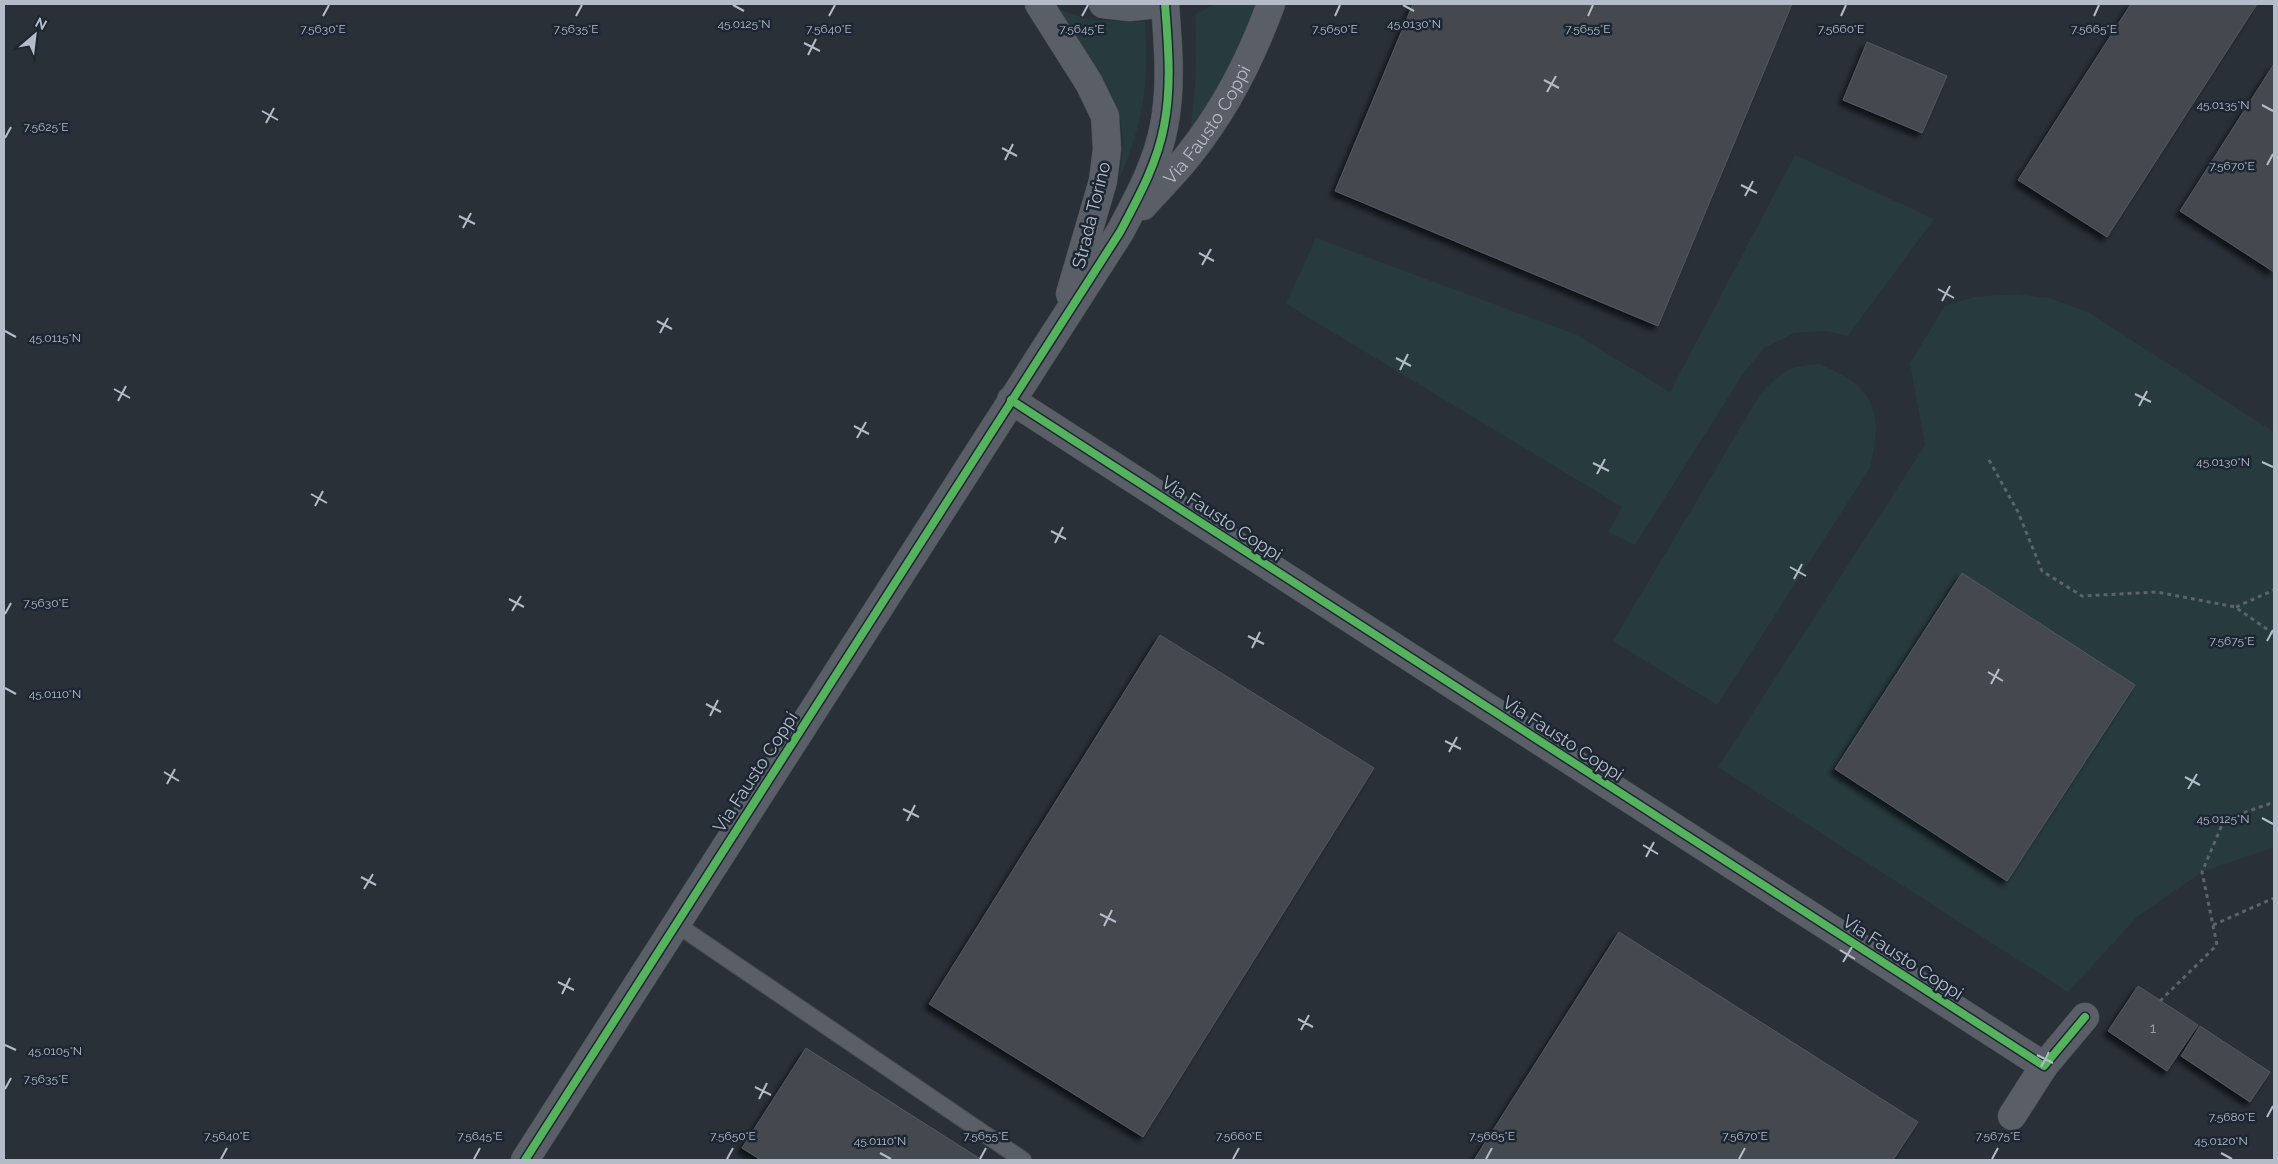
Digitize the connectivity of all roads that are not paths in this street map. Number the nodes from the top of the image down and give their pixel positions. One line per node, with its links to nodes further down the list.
1 (1039, 4): 7 (street, Strada Torino)
2 (1103, 4): 3 (street)
3 (1159, 4)
4 (1165, 4): 6 (street, Via Fausto Coppi)
5 (1271, 4): 6 (street, Via Fausto Coppi)
6 (1120, 232): 7 (street, Via Fausto Coppi)
7 (1062, 322): 8 (street, Via Fausto Coppi)
8 (1011, 400): 9 (street, Via Fausto Coppi); 11 (street, Via Fausto Coppi)
9 (676, 924): 13 (street, Via Fausto Coppi); 14 (lane)
10 (2085, 1017): 11 (street)
11 (2044, 1066): 12 (street)
12 (2012, 1116)
13 (525, 1160)
14 (1023, 1160)

